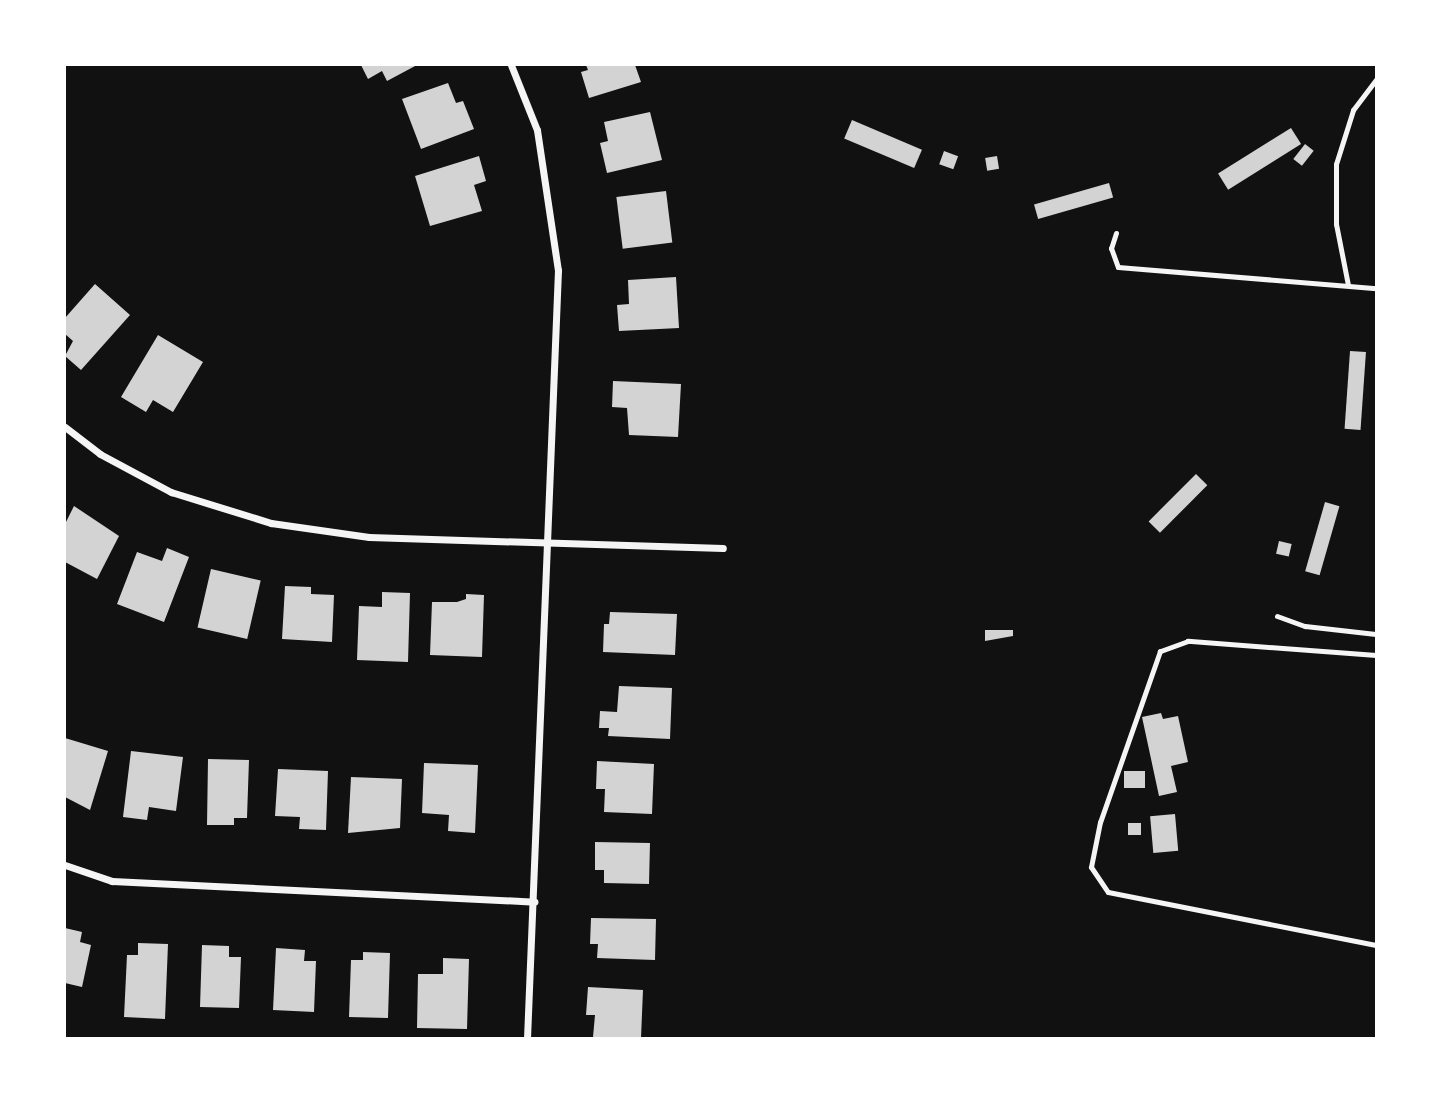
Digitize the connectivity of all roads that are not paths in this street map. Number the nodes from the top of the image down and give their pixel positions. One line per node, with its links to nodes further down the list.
1 (511, 65): 7 (street)
2 (1376, 80): 4 (lane)
3 (1116, 233): 4 (lane)
4 (1348, 285): 5 (lane)
5 (1376, 288)
6 (65, 428): 7 (street)
7 (549, 543): 8 (street); 13 (street)
8 (723, 548)
9 (1277, 616): 10 (lane)
10 (1376, 634)
11 (1376, 655): 14 (lane)
12 (65, 865): 13 (street)
13 (534, 902): 15 (street)
14 (1376, 946)
15 (527, 1038)

